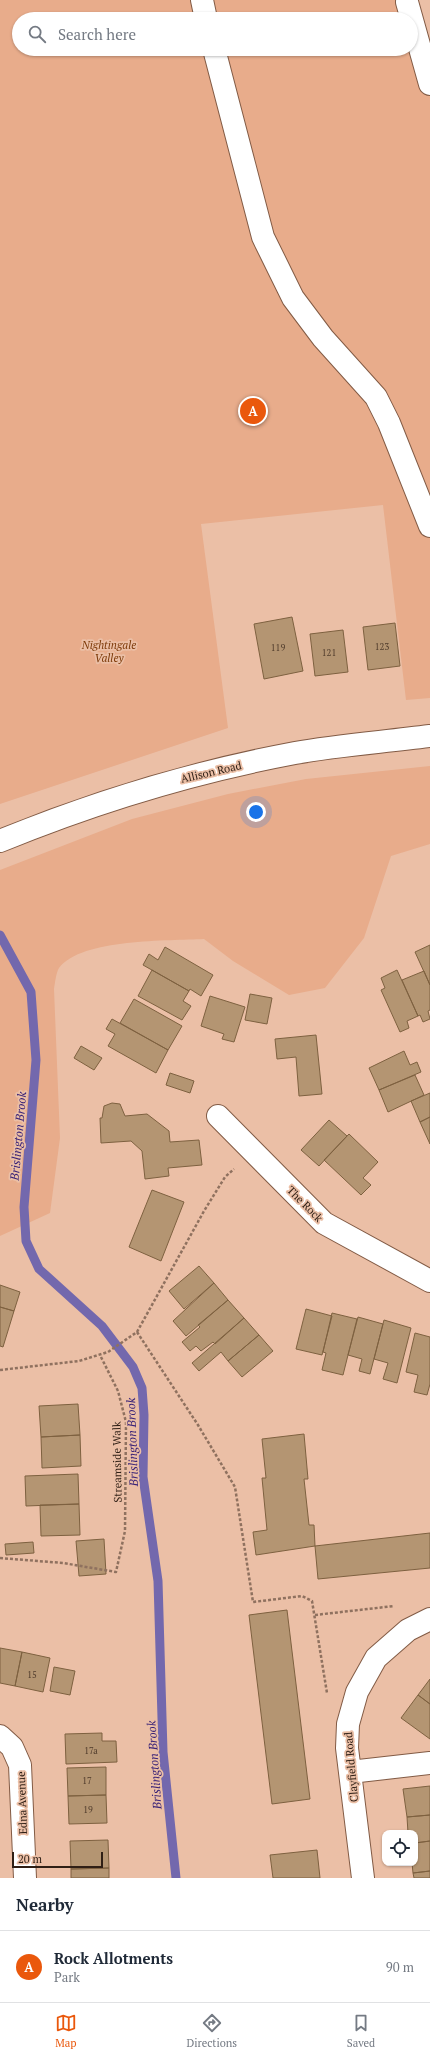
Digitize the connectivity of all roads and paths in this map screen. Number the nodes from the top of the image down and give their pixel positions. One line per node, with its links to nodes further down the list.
1 (202, 0): 3 (street)
2 (406, 2): 4 (street)
3 (205, 12)
4 (409, 12)
5 (418, 43): 7 (street)
6 (216, 56): 8 (street)
7 (430, 84)
8 (430, 526)
9 (430, 736): 10 (street, Allison Road)
10 (0, 841)
11 (218, 1116): 12 (street, The Rock)
12 (253, 1151): 13 (street, The Rock); 14 (path)
13 (430, 1281)
14 (135, 1333): 15 (path); 19 (path)
15 (100, 1355): 16 (path); 17 (path, Streamside Walk)
16 (0, 1370)
17 (0, 1558)
18 (399, 1606): 19 (path)
19 (315, 1616): 21 (path)
20 (430, 1619): 21 (street, Clayfield Road)
21 (348, 1724): 24 (street, Clayfield Road)
22 (0, 1736): 25 (street, Edna Avenue)
23 (430, 1763): 24 (street)
24 (350, 1772): 26 (street, Clayfield Road)
25 (25, 1878)
26 (363, 1878)

